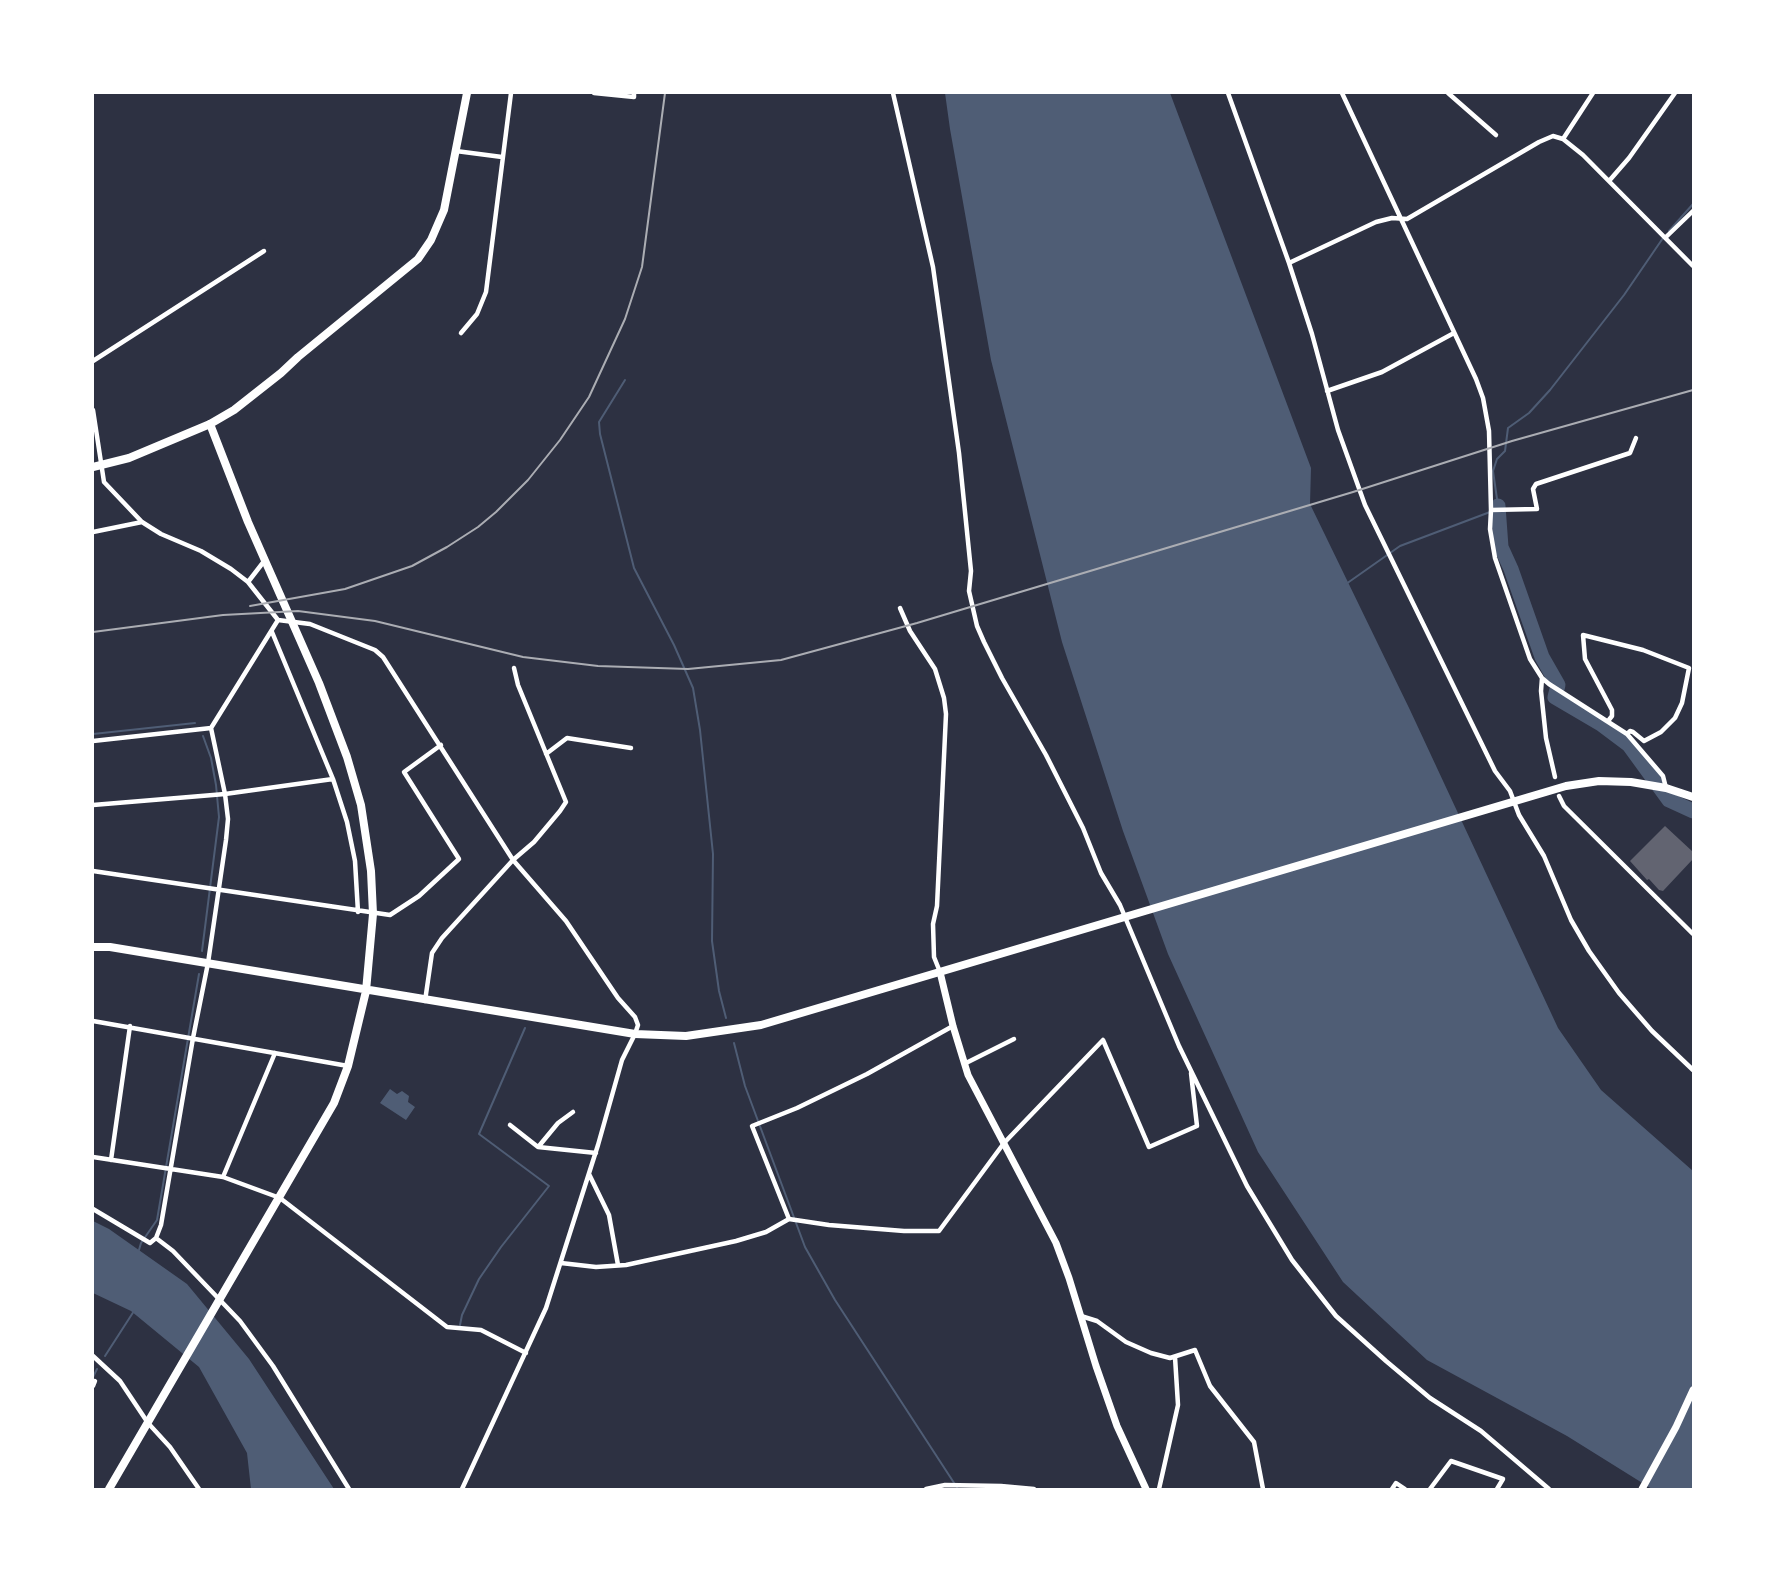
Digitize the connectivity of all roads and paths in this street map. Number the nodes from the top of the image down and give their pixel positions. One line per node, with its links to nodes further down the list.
1 (467, 93): 13 (highway)
2 (511, 93): 14 (street)
3 (594, 93): 4 (street)
4 (634, 93)
5 (893, 93): 60 (street)
6 (1228, 93): 20 (street)
7 (1342, 93): 17 (street)
8 (1448, 93): 11 (street)
9 (1593, 93): 12 (street)
10 (1675, 93): 15 (street)
11 (1496, 135)
12 (1563, 139): 15 (street); 17 (street)
13 (456, 151): 14 (street); 27 (highway)
14 (502, 157): 22 (street)
15 (1609, 181): 18 (street)
16 (1693, 211): 18 (street)
17 (1402, 220): 20 (street); 23 (street)
18 (1666, 237): 21 (street)
19 (264, 250): 24 (street)
20 (1289, 263): 25 (street)
21 (1693, 266)
22 (461, 333)
23 (1454, 333): 25 (street); 30 (street)
24 (93, 361)
25 (1327, 391): 53 (street)
26 (93, 410): 29 (street)
27 (210, 424): 29 (main road); 33 (highway)
28 (1636, 438): 30 (street)
29 (97, 466): 31 (street)
30 (1491, 510): 39 (street)
31 (142, 522): 32 (street); 34 (street)
32 (93, 532)
33 (265, 560): 34 (street); 59 (highway)
34 (248, 582): 36 (street)
35 (900, 608): 64 (street)
36 (278, 620): 37 (street); 44 (street)
37 (272, 632): 41 (street); 48 (street)
38 (514, 668): 46 (street)
39 (1542, 678): 40 (street); 47 (street)
40 (1608, 721): 42 (street); 42 (street)
41 (211, 728): 43 (street); 50 (street)
42 (1627, 734): 49 (street)
43 (93, 741)
44 (441, 745): 55 (street); 59 (street)
45 (631, 748): 46 (street)
46 (546, 754): 55 (street)
47 (1555, 777)
48 (333, 779): 50 (street); 58 (street)
49 (1666, 788): 52 (highway); 53 (highway)
50 (225, 794): 54 (street); 57 (street)
51 (1559, 796): 61 (street)
52 (1693, 797)
53 (1511, 802): 60 (highway); 77 (street)
54 (93, 806)
55 (513, 860): 66 (street); 70 (street)
56 (93, 871): 57 (street)
57 (217, 889): 58 (street); 63 (street)
58 (358, 912): 59 (street)
59 (373, 914): 65 (highway)
60 (1126, 917): 64 (highway); 76 (street)
61 (1693, 934)
62 (93, 947): 63 (highway)
63 (208, 963): 65 (highway); 71 (street)
64 (940, 972): 69 (main road); 70 (highway)
65 (366, 991): 66 (highway); 75 (highway)
66 (425, 1001): 70 (highway)
67 (93, 1021): 68 (street)
68 (130, 1026): 71 (street); 84 (street)
69 (953, 1026): 74 (main road); 90 (street)
70 (635, 1034): 82 (street)
71 (193, 1038): 73 (street); 85 (street)
72 (1014, 1039): 74 (street)
73 (275, 1053): 75 (street); 87 (street)
74 (964, 1064): 80 (main road)
75 (348, 1066): 88 (highway)
76 (1190, 1069): 80 (street); 114 (street)
77 (1693, 1070)
78 (573, 1113): 81 (street)
79 (510, 1125): 81 (street)
80 (1004, 1143): 90 (street); 95 (main road)
81 (538, 1147): 82 (street)
82 (596, 1153): 86 (street)
83 (93, 1157): 84 (street)
84 (111, 1160): 85 (street)
85 (170, 1169): 87 (street); 91 (street)
86 (589, 1174): 92 (street); 93 (street)
87 (223, 1177): 88 (street)
88 (280, 1198): 94 (highway); 96 (street)
89 (93, 1209): 91 (street)
90 (789, 1219): 93 (street)
91 (156, 1238): 94 (street)
92 (561, 1263): 93 (street); 96 (street)
93 (618, 1265)
94 (219, 1302): 100 (highway); 103 (street)
95 (1082, 1316): 98 (street); 107 (main road)
96 (526, 1353): 104 (street)
97 (93, 1356): 100 (street)
98 (1175, 1357): 108 (street); 109 (street)
99 (1693, 1390): 115 (main road)
100 (150, 1420): 101 (highway); 102 (street)
101 (109, 1489)
102 (199, 1489)
103 (349, 1489)
104 (462, 1489)
105 (926, 1489): 106 (street)
106 (1034, 1489)
107 (1146, 1489)
108 (1159, 1489)
109 (1263, 1489)
110 (1392, 1489): 111 (street)
111 (1405, 1489)
112 (1430, 1489): 113 (street)
113 (1497, 1489)
114 (1549, 1489)
115 (1642, 1489)

